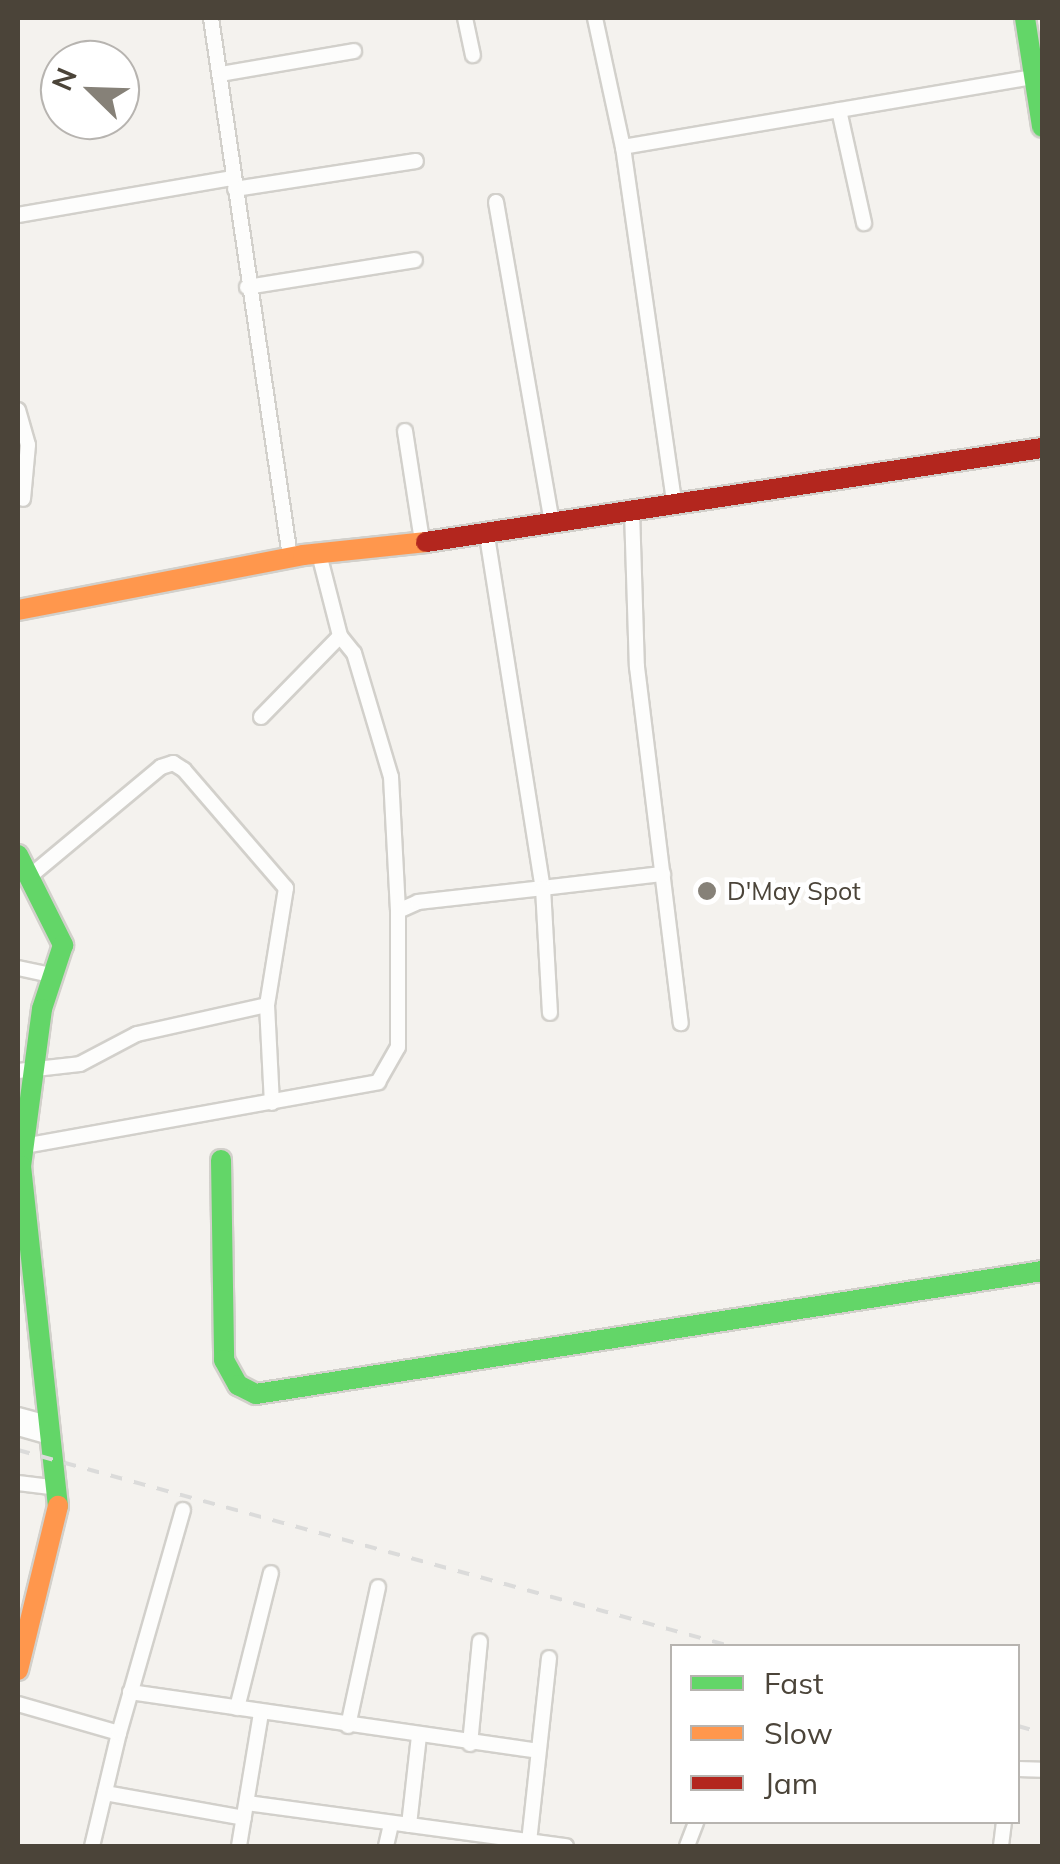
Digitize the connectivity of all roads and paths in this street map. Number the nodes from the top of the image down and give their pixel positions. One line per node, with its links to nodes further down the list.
1 (210, 18): 7 (street)
2 (466, 18): 6 (street)
3 (595, 18): 11 (street)
4 (1024, 18): 8 (street)
5 (354, 50): 7 (street)
6 (473, 56)
7 (221, 74): 13 (street)
8 (1034, 78): 9 (street); 10 (street)
9 (839, 110): 11 (street); 16 (street)
10 (1042, 127)
11 (624, 146): 23 (street)
12 (416, 161): 13 (street)
13 (234, 184): 15 (street); 18 (street)
14 (496, 202): 25 (street)
15 (18, 215)
16 (864, 223)
17 (415, 260): 18 (street)
18 (247, 286): 29 (street)
19 (18, 410): 22 (street)
20 (405, 431): 27 (street)
21 (1042, 448): 23 (street)
22 (23, 499)
23 (674, 504): 24 (street)
24 (632, 511): 25 (street); 34 (street)
25 (552, 524): 26 (street)
26 (487, 536): 27 (street); 36 (street)
27 (422, 541): 28 (street)
28 (319, 554): 29 (street); 31 (street)
29 (290, 557): 30 (street)
30 (18, 610)
31 (340, 636): 32 (street); 37 (street)
32 (261, 716)
33 (18, 855): 35 (street)
34 (664, 874): 36 (street); 42 (street)
35 (29, 877): 39 (street); 40 (street)
36 (543, 888): 37 (street); 41 (street)
37 (398, 911): 44 (street)
38 (18, 968): 39 (street)
39 (50, 975): 43 (street)
40 (266, 1005): 43 (street); 44 (street)
41 (550, 1014)
42 (681, 1023)
43 (25, 1070): 45 (street)
44 (272, 1102): 45 (street)
45 (24, 1146): 50 (street)
46 (221, 1160): 47 (street)
47 (1042, 1270)
48 (18, 1415): 50 (street)
49 (18, 1428): 50 (street)
50 (48, 1430): 52 (street)
51 (18, 1482): 52 (street)
52 (56, 1488): 56 (street)
53 (183, 1510): 60 (street)
54 (272, 1573): 62 (street)
55 (378, 1586): 64 (street)
56 (25, 1611): 59 (street)
57 (480, 1641): 67 (street)
58 (548, 1658): 68 (street)
59 (18, 1670)
60 (130, 1692): 62 (street); 65 (street)
61 (18, 1704): 65 (street)
62 (237, 1708): 63 (street)
63 (262, 1713): 64 (street); 70 (street)
64 (348, 1726): 66 (street)
65 (120, 1734): 69 (street)
66 (419, 1736): 67 (street); 72 (street)
67 (470, 1744): 68 (street)
68 (537, 1751): 73 (street)
69 (105, 1792): 70 (street); 74 (street)
70 (246, 1811): 71 (street); 75 (street)
71 (391, 1824): 72 (street); 76 (street)
72 (410, 1826): 73 (street)
73 (520, 1843): 77 (street)
74 (92, 1846)
75 (239, 1846)
76 (386, 1846)
77 (566, 1846)

